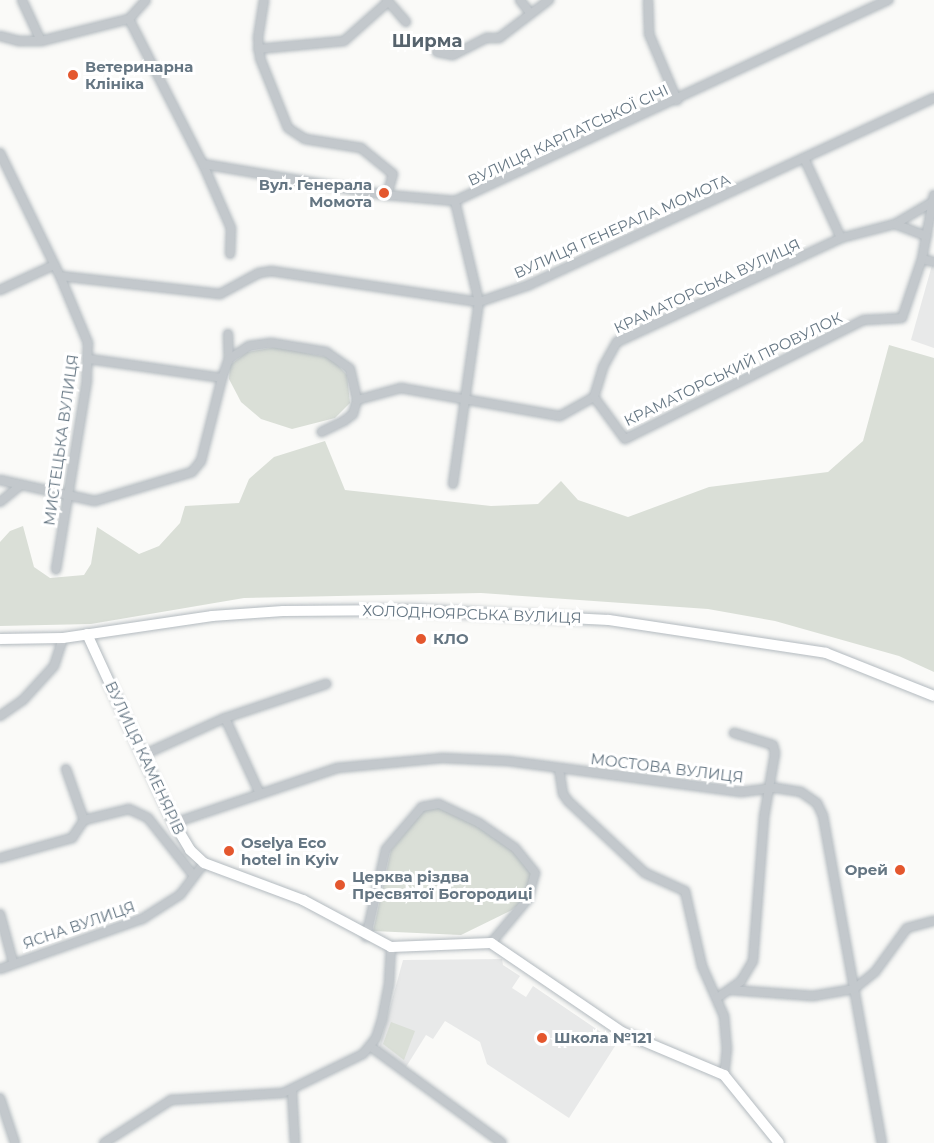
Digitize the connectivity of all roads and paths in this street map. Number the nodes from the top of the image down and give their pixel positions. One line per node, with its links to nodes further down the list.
1 (22, 0): 13 (street)
2 (146, 0): 10 (street)
3 (264, 0): 14 (street)
4 (520, 0): 9 (street)
5 (549, 0): 9 (street)
6 (648, 0): 17 (street)
7 (889, 0): 17 (street, ВУЛИЦЯ КАРПАТСЬКОЇ СІЧІ)
8 (388, 1): 11 (street); 14 (street)
9 (530, 13): 15 (street)
10 (129, 19): 13 (street); 20 (street)
11 (406, 22)
12 (0, 36): 13 (street)
13 (41, 41)
14 (258, 49): 21 (street)
15 (437, 52)
16 (934, 98): 19 (street, ВУЛИЦЯ ГЕНЕРАЛА МОМОТА)
17 (677, 100): 23 (street, ВУЛИЦЯ КАРПАТСЬКОЇ СІЧІ)
18 (0, 153): 30 (street, МИСТЕЦЬКА ВУЛИЦЯ)
19 (804, 158): 26 (street); 33 (street, ВУЛИЦЯ ГЕНЕРАЛА МОМОТА)
20 (203, 164): 21 (street, ВУЛИЦЯ КАРПАТСЬКОЇ СІЧІ); 27 (street)
21 (387, 195): 23 (street, ВУЛИЦЯ КАРПАТСЬКОЇ СІЧІ)
22 (933, 199): 24 (street, КРАМАТОРСЬКА ВУЛИЦЯ); 25 (street)
23 (455, 201): 33 (street)
24 (895, 224): 25 (street); 26 (street, КРАМАТОРСЬКА ВУЛИЦЯ)
25 (927, 236): 28 (street)
26 (842, 238): 38 (street, КРАМАТОРСЬКА ВУЛИЦЯ)
27 (230, 254)
28 (922, 259): 29 (street); 38 (street, КРАМАТОРСЬКИЙ ПРОВУЛОК)
29 (934, 262)
30 (54, 265): 31 (street, МИСТЕЦЬКА ВУЛИЦЯ); 32 (street)
31 (60, 276): 33 (street, ВУЛИЦЯ ГЕНЕРАЛА МОМОТА); 35 (street, МИСТЕЦЬКА ВУЛИЦЯ)
32 (0, 290)
33 (479, 302): 40 (street)
34 (228, 334): 36 (street)
35 (89, 359): 37 (street); 45 (street, МИСТЕЦЬКА ВУЛИЦЯ)
36 (229, 359): 37 (street); 39 (street)
37 (222, 378): 45 (street)
38 (594, 397): 40 (street)
39 (357, 400): 40 (street); 41 (street)
40 (467, 400): 43 (street)
41 (321, 432)
42 (0, 480): 44 (street)
43 (453, 484)
44 (21, 485): 45 (street); 46 (street)
45 (67, 496): 47 (street, МИСТЕЦЬКА ВУЛИЦЯ)
46 (0, 502)
47 (56, 569)
48 (87, 634): 49 (main road, ХОЛОДНОЯРСЬКА ВУЛИЦЯ); 52 (main road, ХОЛОДНОЯРСЬКА ВУЛИЦЯ); 56 (main road, ВУЛИЦЯ КАМЕНЯРІВ)
49 (63, 638): 50 (main road, ХОЛОДНОЯРСЬКА ВУЛИЦЯ); 53 (street)
50 (0, 639)
51 (326, 684): 54 (street)
52 (934, 696)
53 (0, 716)
54 (225, 718): 56 (street); 60 (street)
55 (734, 733): 59 (street)
56 (143, 755): 62 (main road, ВУЛИЦЯ КАМЕНЯРІВ)
57 (66, 769): 61 (street)
58 (559, 769): 59 (street, МОСТОВА ВУЛИЦЯ); 60 (street, МОСТОВА ВУЛИЦЯ); 75 (street)
59 (768, 790): 73 (street, МОСТОВА ВУЛИЦЯ); 74 (street)
60 (259, 792): 62 (street, МОСТОВА ВУЛИЦЯ)
61 (84, 820): 63 (street); 65 (street)
62 (174, 823): 64 (main road, ВУЛИЦЯ КАМЕНЯРІВ)
63 (0, 858)
64 (204, 863): 65 (street, ЯСНА ВУЛИЦЯ); 68 (main road, ВУЛИЦЯ КАМЕНЯРІВ)
65 (194, 876): 71 (street, ЯСНА ВУЛИЦЯ)
66 (0, 914): 71 (street, ЯСНА ВУЛИЦЯ)
67 (934, 921): 73 (street)
68 (366, 937): 69 (street); 70 (main road, ВУЛИЦЯ КАМЕНЯРІВ)
69 (491, 943): 70 (main road, ВУЛИЦЯ КАМЕНЯРІВ); 77 (main road)
70 (390, 947): 76 (street)
71 (13, 962): 72 (street, ЯСНА ВУЛИЦЯ)
72 (0, 969)
73 (854, 989): 74 (street); 85 (street, МОСТОВА ВУЛИЦЯ)
74 (732, 990): 75 (street)
75 (717, 998): 77 (street)
76 (371, 1047): 78 (street); 83 (street)
77 (724, 1075): 84 (main road)
78 (292, 1091): 81 (street); 82 (street)
79 (0, 1098): 80 (street)
80 (15, 1143)
81 (104, 1143)
82 (295, 1143)
83 (502, 1143)
84 (779, 1143)
85 (882, 1143)

